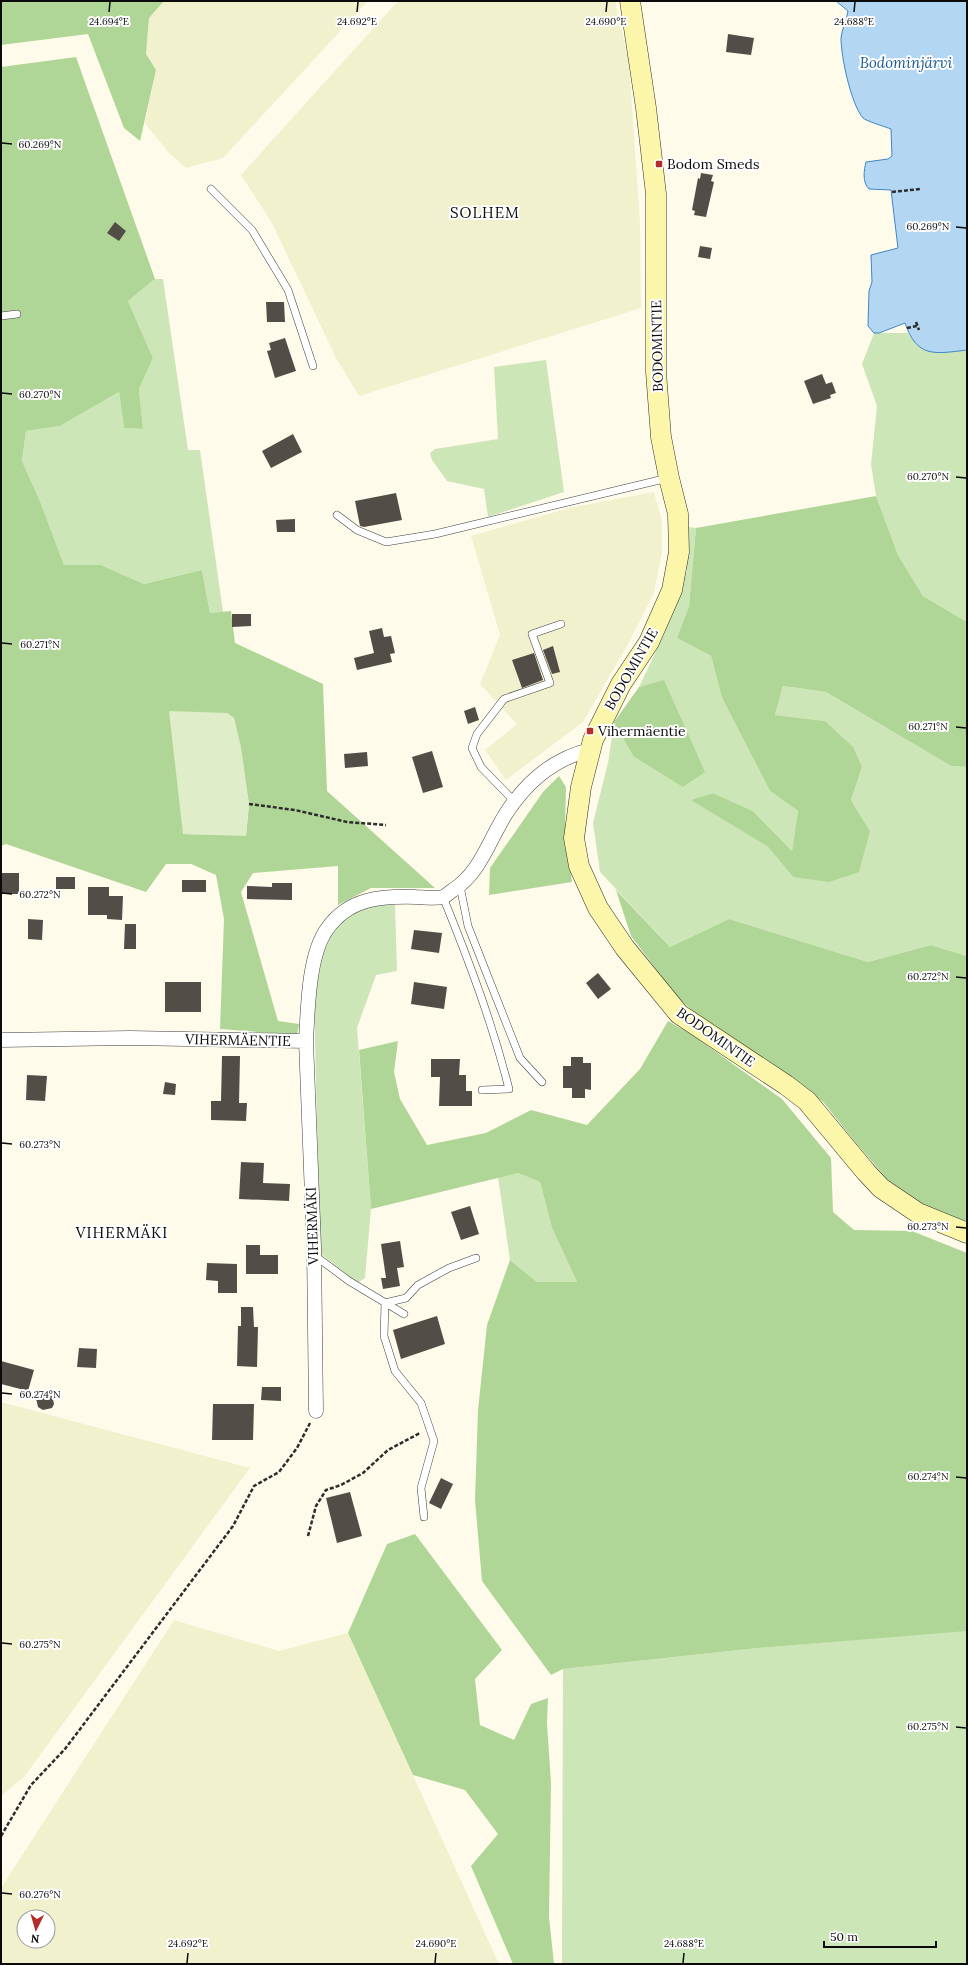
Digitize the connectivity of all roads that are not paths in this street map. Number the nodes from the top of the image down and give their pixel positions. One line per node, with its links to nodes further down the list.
1 (630, 1): 6 (street, BODOMINTIE)
2 (211, 189): 5 (lane)
3 (17, 314): 4 (lane)
4 (1, 316)
5 (313, 366)
6 (669, 478): 7 (lane); 9 (street, BODOMINTIE)
7 (338, 515)
8 (561, 624): 10 (lane)
9 (590, 750): 10 (street); 17 (street, BODOMINTIE)
10 (514, 801): 11 (street)
11 (460, 886): 12 (street); 15 (lane)
12 (443, 897): 14 (street, VIHERMÄENTIE); 16 (lane)
13 (1, 1040): 14 (street, VIHERMÄENTIE)
14 (306, 1041): 18 (street, VIHERMÄKI)
15 (542, 1082)
16 (482, 1090)
17 (967, 1233)
18 (314, 1254): 20 (lane); 22 (street, VIHERMÄKI)
19 (476, 1258): 20 (lane)
20 (385, 1302): 21 (lane); 23 (lane)
21 (404, 1314)
22 (316, 1412)
23 (424, 1517)

